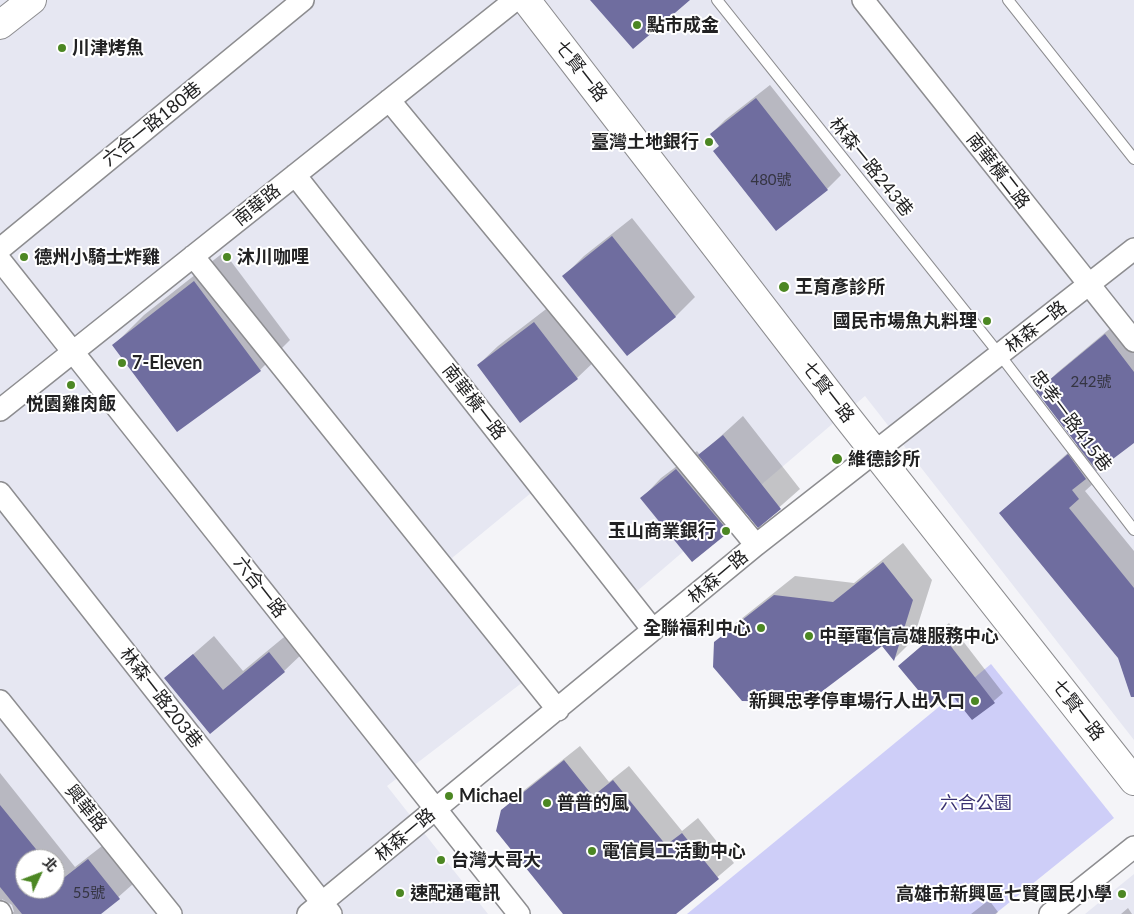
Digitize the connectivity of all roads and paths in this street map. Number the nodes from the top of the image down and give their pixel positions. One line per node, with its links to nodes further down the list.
1 (32, 0): 8 (street)
2 (303, 0): 12 (street, 六合一路180巷)
3 (515, 0): 9 (street, 南華路)
4 (526, 0): 21 (street, 七賢一路)
5 (716, 0): 19 (lane, 林森一路243巷)
6 (863, 0): 16 (street, 南華橫二路)
7 (1008, 0): 10 (lane)
8 (0, 25)
9 (389, 100): 11 (street, 南華路); 24 (street)
10 (1134, 159)
11 (295, 175): 14 (street, 南華路); 25 (street, 南華橫一路)
12 (0, 249)
13 (1134, 249): 16 (street, 林森一路)
14 (193, 256): 18 (street, 南華路); 27 (street)
15 (0, 260): 18 (street, 六合一路)
16 (1089, 286): 17 (street, 南華橫二路); 19 (street, 林森一路)
17 (1134, 342)
18 (73, 352): 20 (street, 南華路); 29 (street, 六合一路)
19 (1000, 355): 21 (street, 林森一路); 23 (lane, 忠孝一路415巷)
20 (0, 410)
21 (875, 452): 24 (street, 林森一路); 28 (street, 七賢一路)
22 (0, 494): 31 (street, 林森一路203巷)
23 (1134, 530)
24 (756, 545): 25 (street, 林森一路)
25 (653, 630): 27 (street, 林森一路)
26 (0, 701): 32 (street, 興華路)
27 (558, 710): 29 (street, 林森一路)
28 (1134, 781)
29 (436, 809): 31 (street, 林森一路); 33 (street, 六合一路)
30 (1134, 847): 34 (street)
31 (320, 910)
32 (171, 914)
33 (519, 914)
34 (1050, 914)

